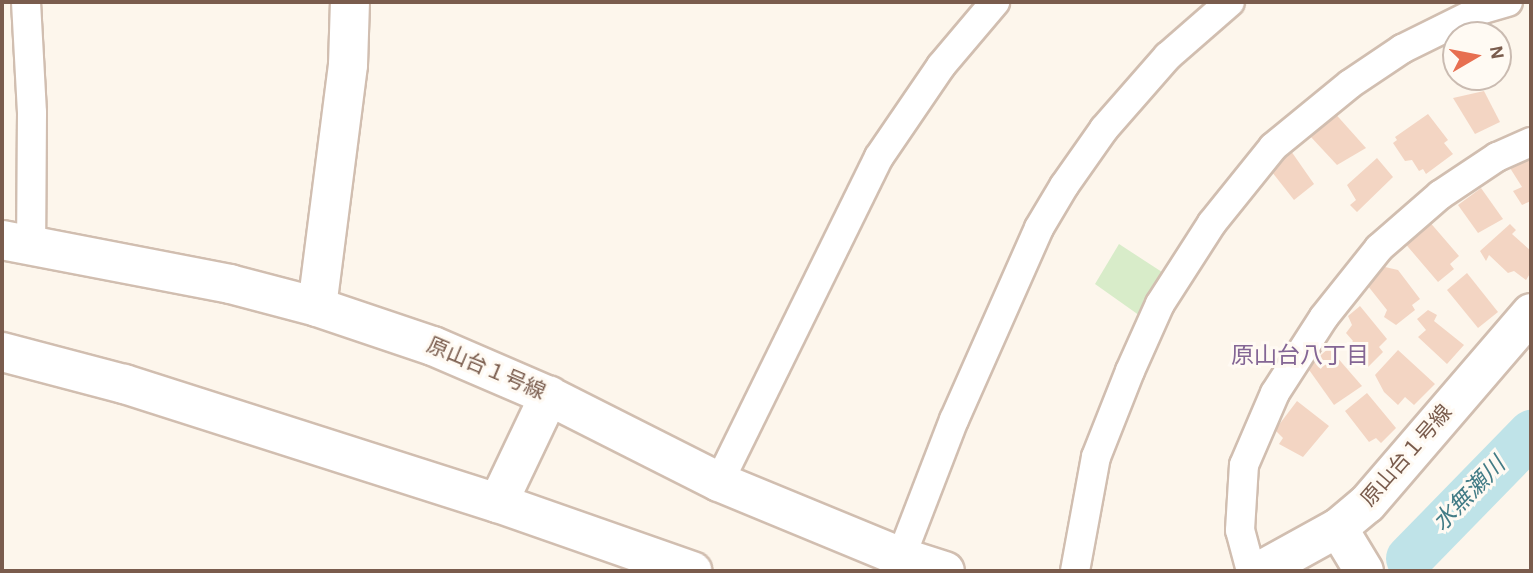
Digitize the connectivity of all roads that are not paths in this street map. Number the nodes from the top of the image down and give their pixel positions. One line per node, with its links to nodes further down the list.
1 (26, 2): 7 (street)
2 (350, 2): 8 (street)
3 (995, 2): 12 (street)
4 (1230, 2): 15 (street)
5 (1508, 2): 18 (street)
6 (1531, 142): 19 (street)
7 (17, 243): 8 (street, 原山台１号線)
8 (317, 307): 11 (street, 原山台１号線)
9 (1531, 313): 14 (street, 原山台１号線)
10 (2, 352): 13 (street)
11 (549, 396): 12 (street, 原山台１号線); 13 (street)
12 (719, 482): 15 (street, 原山台１号線)
13 (498, 503): 16 (street)
14 (1339, 528): 20 (street, 原山台１号線); 21 (street)
15 (901, 557): 17 (street, 原山台１号線)
16 (692, 571)
17 (945, 571)
18 (1075, 571)
19 (1251, 571)
20 (1260, 571)
21 (1364, 571)

